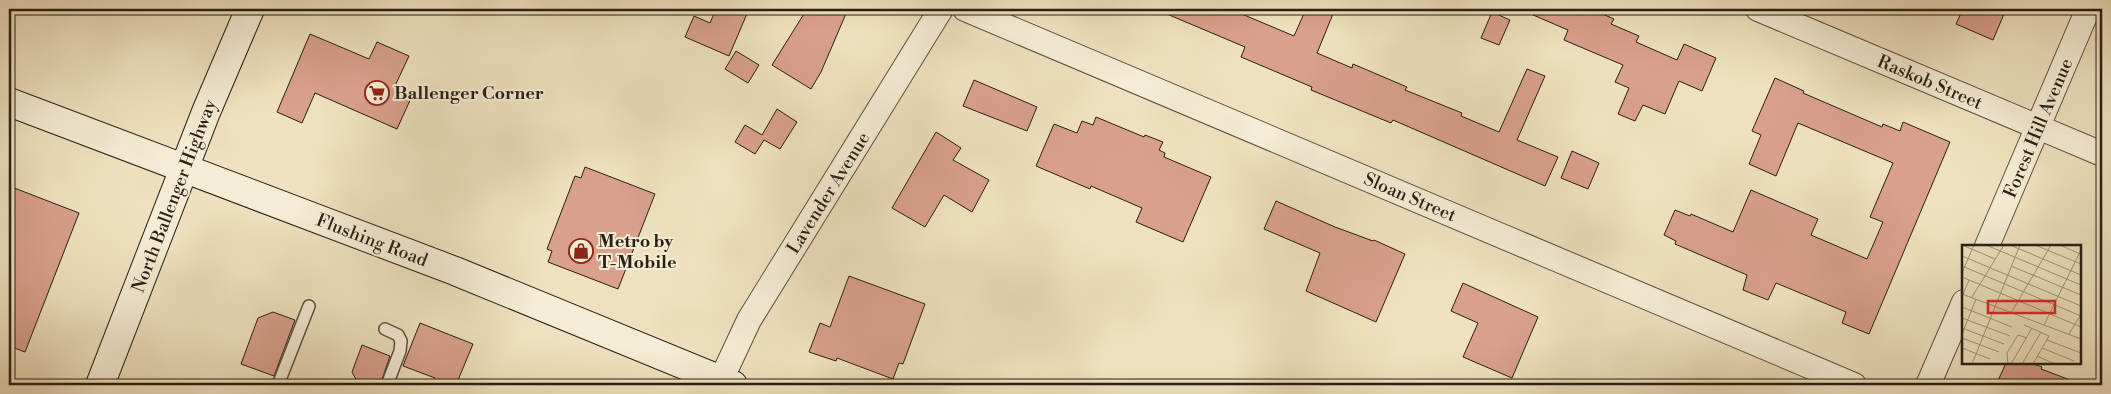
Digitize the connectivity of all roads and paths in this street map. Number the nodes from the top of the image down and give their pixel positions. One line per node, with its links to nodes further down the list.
1 (250, 9): 9 (main road, North Ballenger Highway)
2 (941, 9): 14 (street, Lavender Avenue)
3 (965, 9): 18 (street, Sloan Street)
4 (1758, 9): 7 (street, Raskob Street)
5 (2088, 9): 7 (street, Forest Hill Avenue)
6 (9, 102): 9 (main road, Flushing Road)
7 (2038, 127): 8 (street, Raskob Street); 10 (street, Forest Hill Avenue)
8 (2102, 154)
9 (184, 168): 14 (main road, Flushing Road); 15 (main road, North Ballenger Highway)
10 (1987, 245)
11 (309, 306): 16 (lane)
12 (1962, 307): 19 (street)
13 (385, 329): 17 (lane)
14 (727, 383)
15 (100, 385)
16 (278, 385)
17 (387, 385)
18 (1854, 385)
19 (1928, 385)

